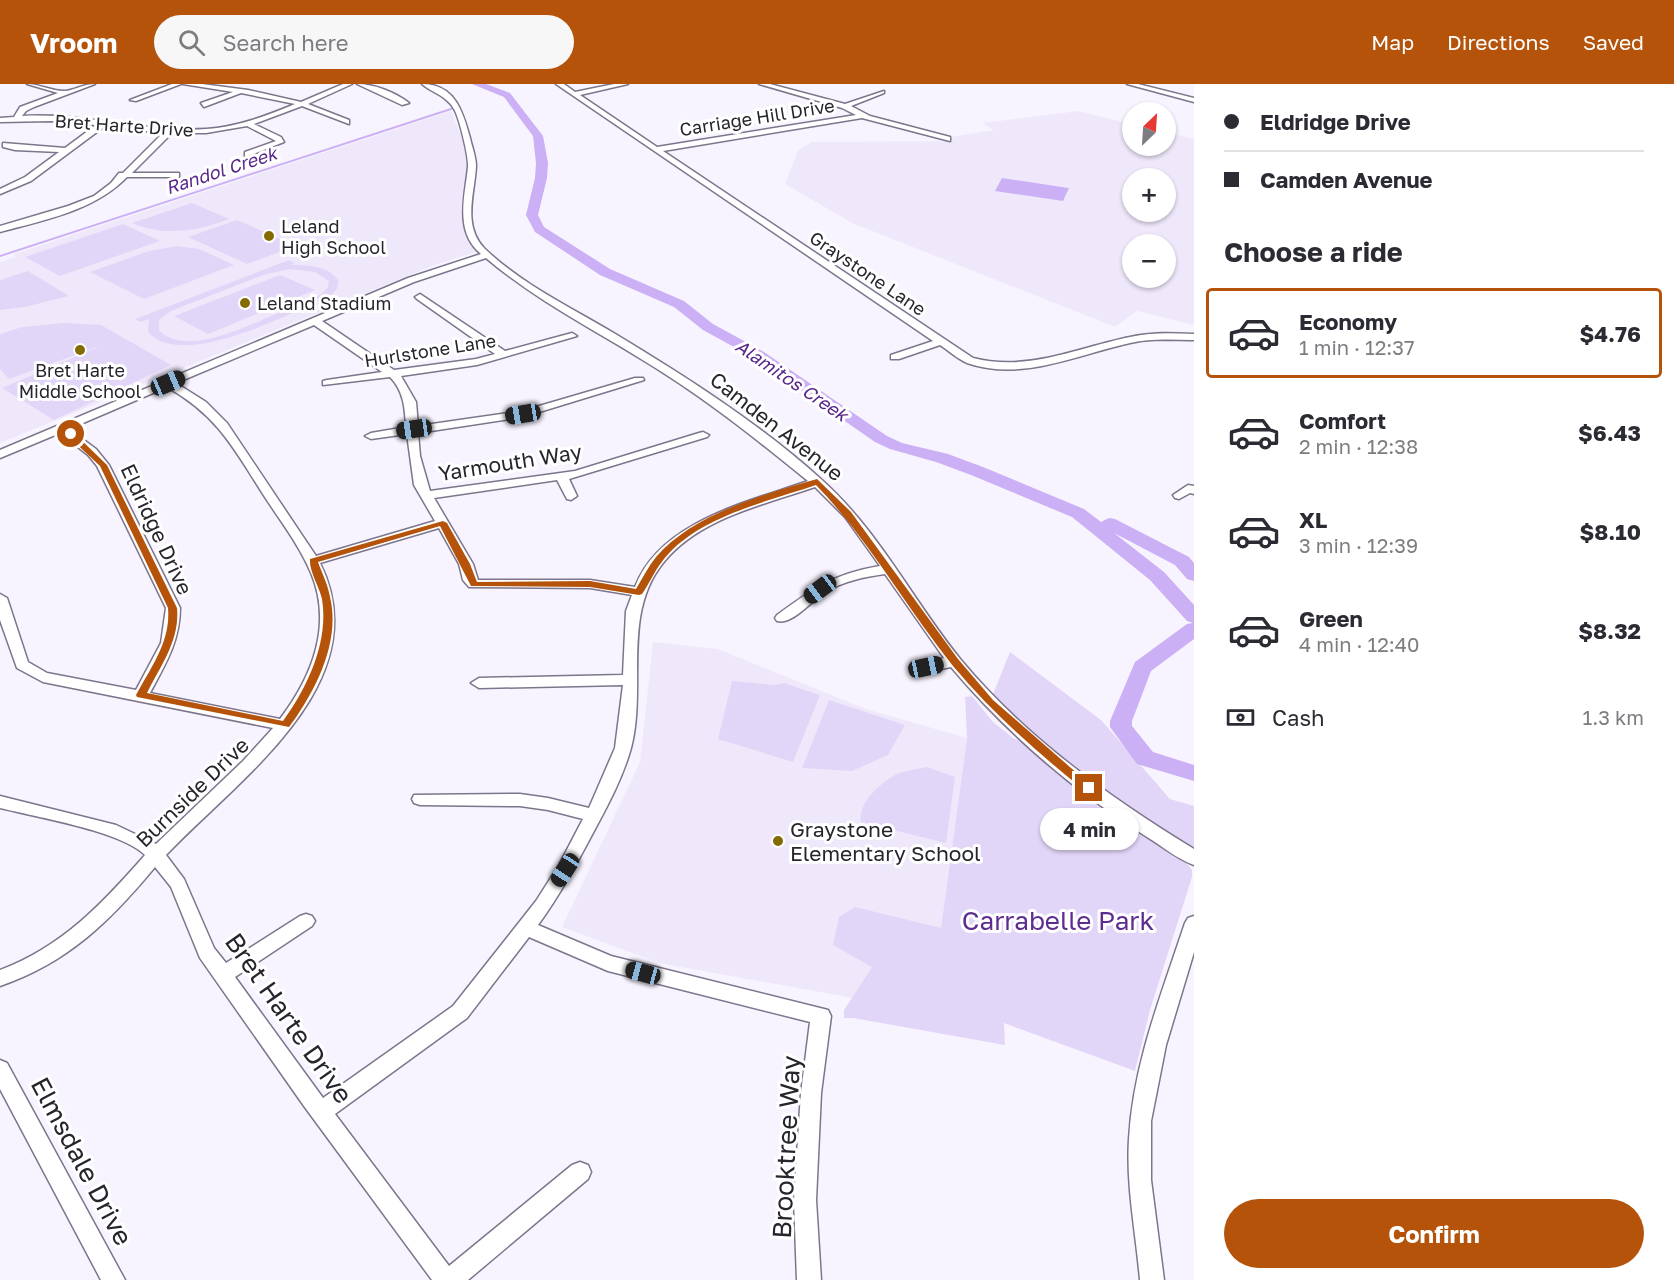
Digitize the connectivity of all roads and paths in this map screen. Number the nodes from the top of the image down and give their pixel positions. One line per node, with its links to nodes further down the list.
1 (30, 84): 13 (street)
2 (92, 84): 13 (street)
3 (178, 84): 16 (street)
4 (186, 84): 12 (street)
5 (349, 84): 19 (street, Bret Harte Drive)
6 (360, 84): 18 (street)
7 (425, 84): 38 (street, Camden Avenue)
8 (559, 84): 15 (street, Graystone Lane)
9 (625, 84): 15 (street)
10 (762, 84): 21 (street)
11 (1130, 84): 17 (street)
12 (240, 92): 19 (street); 20 (street)
13 (64, 93): 23 (street)
14 (882, 93): 21 (street)
15 (574, 94): 31 (street, Graystone Lane)
16 (134, 100)
17 (1194, 100)
18 (405, 103)
19 (300, 104): 25 (street); 27 (street, Bret Harte Drive)
20 (204, 105)
21 (845, 106): 22 (street)
22 (861, 116): 29 (street); 31 (street, Carriage Hill Drive)
23 (16, 118): 24 (street, Bret Harte Drive); 26 (street, Bret Harte Drive)
24 (0, 120)
25 (346, 122)
26 (103, 124): 28 (street, Bret Harte Drive); 32 (street)
27 (248, 124): 28 (street, Bret Harte Drive); 33 (street)
28 (170, 131): 34 (street)
29 (947, 139)
30 (6, 145): 32 (street)
31 (658, 149): 43 (street, Graystone Lane)
32 (64, 150): 36 (street)
33 (248, 154)
34 (122, 175): 35 (street); 37 (street)
35 (176, 176)
36 (0, 192)
37 (0, 229)
38 (487, 255): 40 (street); 56 (street, Camden Avenue)
39 (420, 297): 44 (street)
40 (315, 321): 46 (street); 48 (street)
41 (572, 336): 44 (street, Hurlstone Lane)
42 (1194, 338): 43 (street, Graystone Lane)
43 (940, 342): 45 (street)
44 (504, 355): 46 (street, Hurlstone Lane)
45 (895, 357)
46 (389, 373): 49 (street, Hurlstone Lane); 51 (street)
47 (639, 380): 51 (street)
48 (168, 383): 50 (street); 62 (street, Burnside Drive)
49 (327, 383)
50 (61, 428): 54 (street); 71 (street, Eldridge Drive)
51 (414, 429): 53 (street); 58 (street)
52 (703, 435): 55 (street, Yarmouth Way)
53 (371, 436)
54 (0, 454)
55 (562, 477): 58 (street, Yarmouth Way); 60 (street)
56 (817, 482): 63 (street, Camden Avenue); 64 (street)
57 (1194, 490): 59 (street)
58 (426, 495): 61 (street)
59 (1179, 495)
60 (571, 496)
61 (443, 523): 62 (street); 64 (street)
62 (313, 561): 72 (street, Burnside Drive)
63 (889, 569): 66 (street); 67 (street, Camden Avenue)
64 (639, 592): 69 (street)
65 (0, 598): 71 (street)
66 (782, 618)
67 (954, 661): 68 (street); 77 (street, Camden Avenue)
68 (926, 667)
69 (631, 680): 70 (street); 75 (street)
70 (479, 683)
71 (141, 695): 72 (street)
72 (285, 725): 76 (street, Burnside Drive)
73 (420, 799): 75 (street)
74 (0, 802): 76 (street, Bret Harte Drive)
75 (594, 816): 80 (street)
76 (156, 855): 81 (street, Bret Harte Drive); 82 (street, Burnside Drive)
77 (1194, 858)
78 (306, 921): 81 (street)
79 (1194, 922): 89 (street)
80 (525, 927): 84 (street); 88 (street, Brooktree Way)
81 (223, 975): 84 (street, Bret Harte Drive)
82 (0, 978)
83 (0, 1069): 86 (street, Elmsdale Drive)
84 (321, 1112): 87 (street, Bret Harte Drive)
85 (580, 1172): 87 (street)
86 (113, 1280)
87 (448, 1280)
88 (809, 1280)
89 (1152, 1280)

